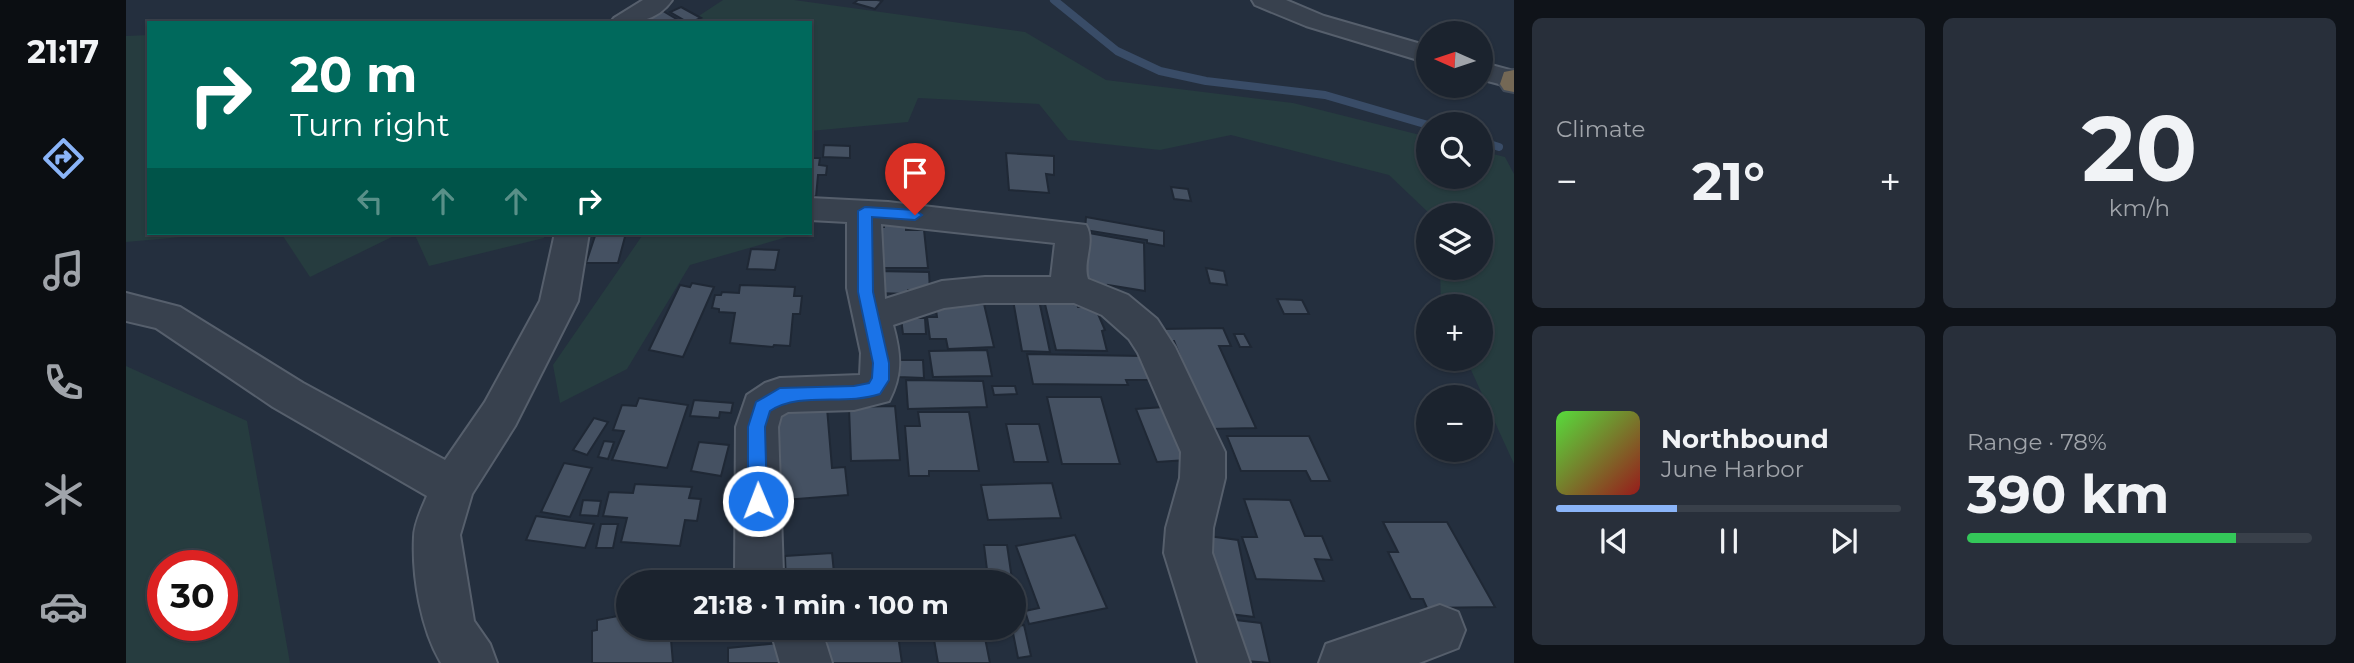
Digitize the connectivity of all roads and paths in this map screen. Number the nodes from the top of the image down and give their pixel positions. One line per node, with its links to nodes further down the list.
1 (660, 0): 3 (street)
2 (1264, 0): 4 (street)
3 (626, 21)
4 (1416, 51)
5 (1493, 74): 6 (street)
6 (1514, 80)
7 (812, 208): 8 (street)
8 (865, 211): 10 (street); 12 (street)
9 (572, 235): 13 (street)
10 (1077, 290): 12 (street); 19 (street)
11 (126, 307): 13 (street)
12 (871, 318): 14 (street)
13 (452, 487): 17 (street)
14 (759, 570)
15 (1440, 630): 20 (street)
16 (799, 640): 18 (street)
17 (471, 663)
18 (806, 663)
19 (1224, 663)
20 (1345, 663)

